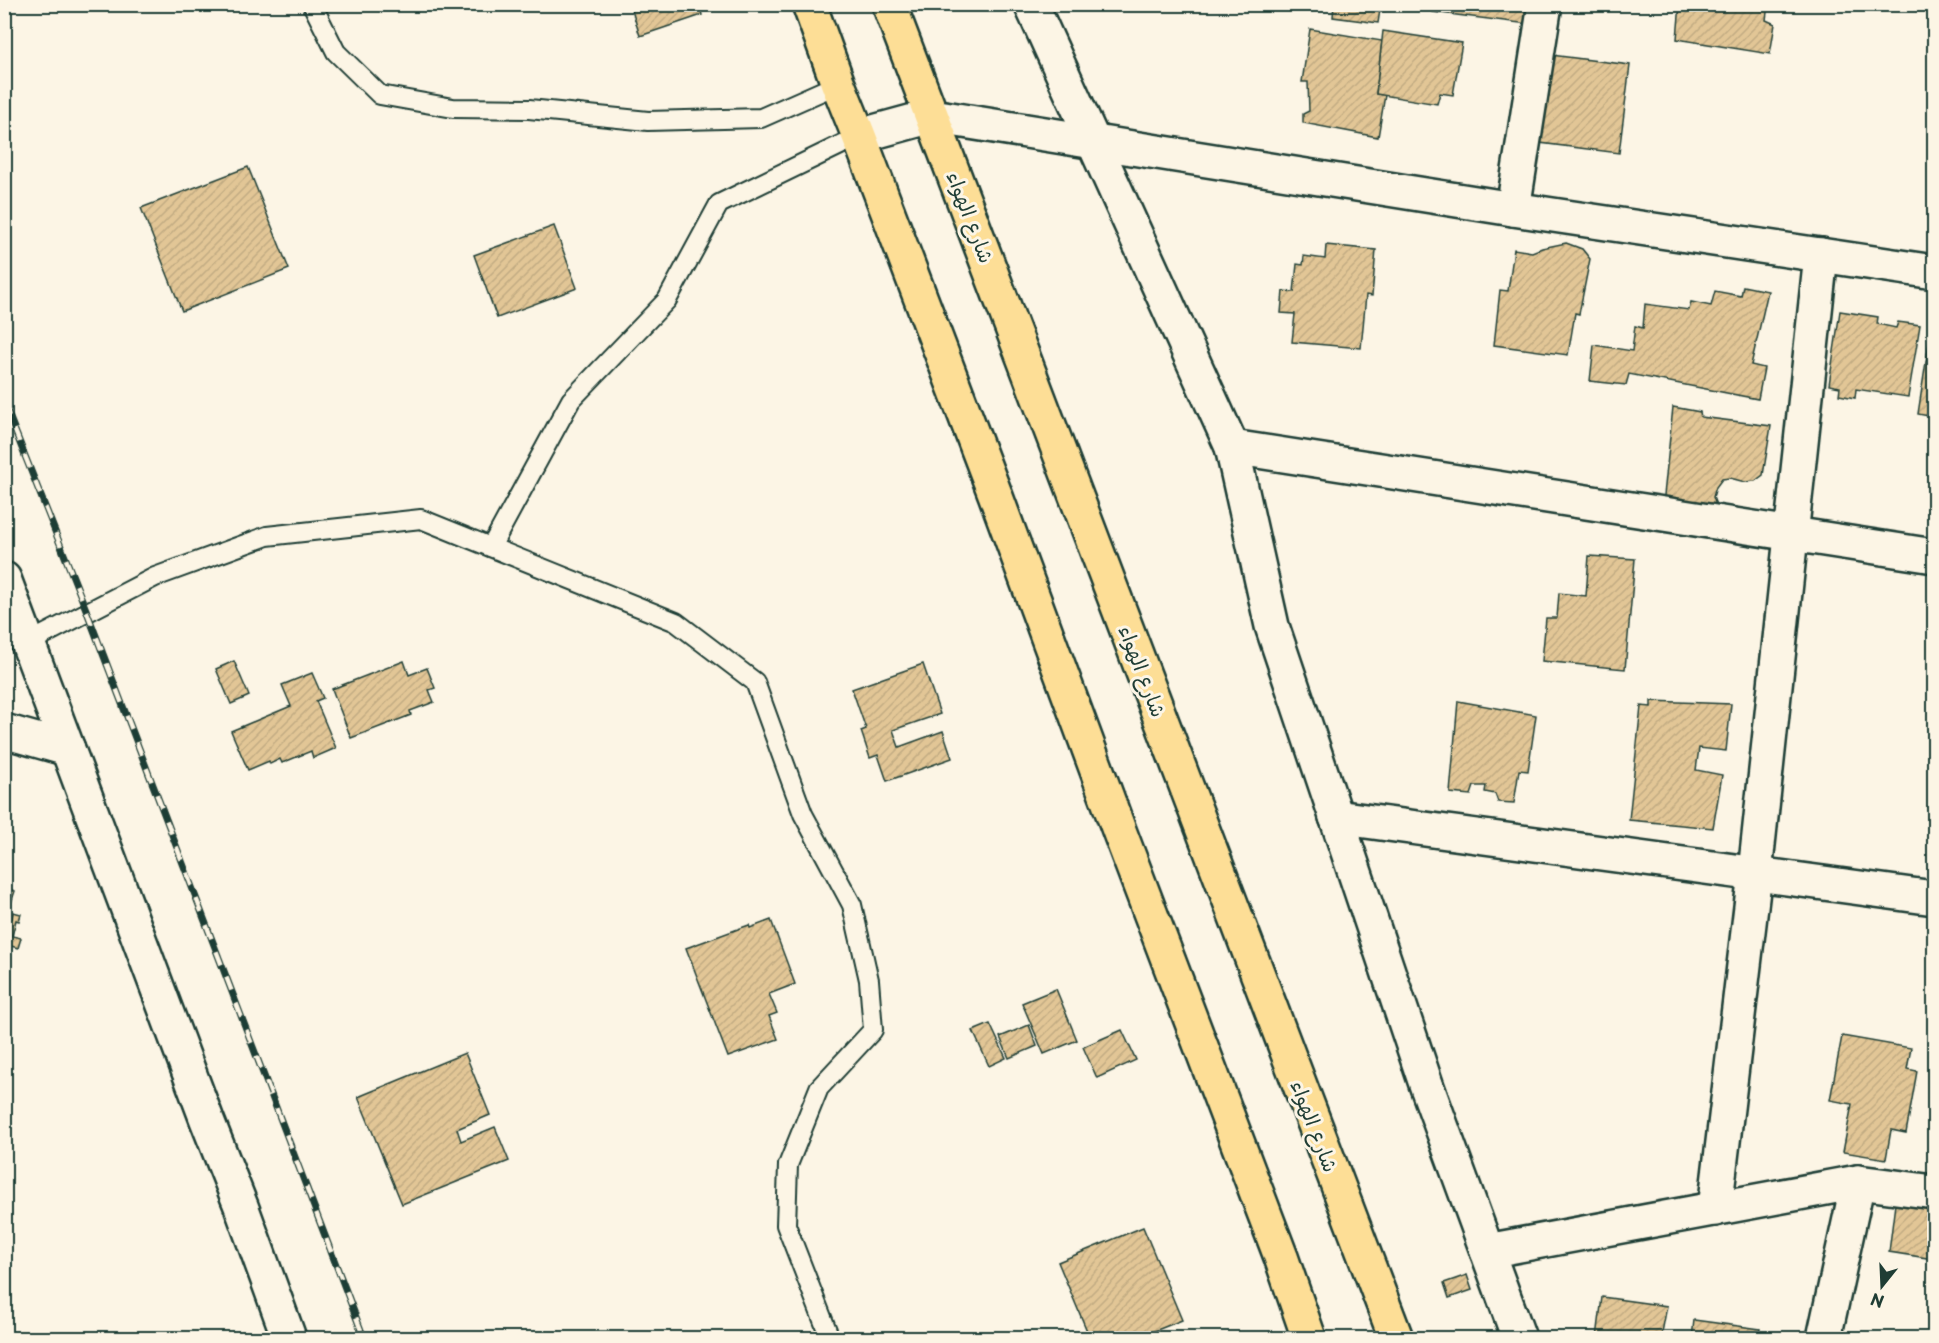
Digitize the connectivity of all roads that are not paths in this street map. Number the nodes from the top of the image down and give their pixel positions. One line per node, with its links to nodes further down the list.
1 (312, 4): 6 (lane)
2 (809, 4): 6 (main road)
3 (889, 4): 7 (main road, شارع الهواء)
4 (1031, 4): 9 (street)
5 (1545, 4): 10 (street)
6 (837, 84): 8 (main road)
7 (932, 116): 8 (street); 9 (street); 31 (main road, شارع الهواء)
8 (859, 136): 15 (lane); 30 (main road)
9 (1092, 141): 10 (street); 13 (street)
10 (1513, 209): 11 (street)
11 (1821, 255): 12 (street); 14 (street)
12 (1935, 272)
13 (1232, 447): 14 (street); 21 (street)
14 (1792, 534): 16 (street); 22 (street)
15 (491, 547): 18 (lane); 29 (lane)
16 (1935, 556)
17 (4, 579): 18 (street)
18 (28, 643): 20 (street)
19 (4, 731): 20 (street)
20 (68, 749): 28 (street)
21 (1336, 817): 22 (street); 27 (street)
22 (1755, 873): 23 (street); 26 (street)
23 (1935, 898)
24 (1858, 1182): 25 (street); 26 (street); 33 (street)
25 (1935, 1192)
26 (1714, 1209): 27 (street)
27 (1487, 1251): 32 (street)
28 (289, 1338)
29 (830, 1338)
30 (1309, 1338)
31 (1396, 1338)
32 (1519, 1338)
33 (1824, 1338)

